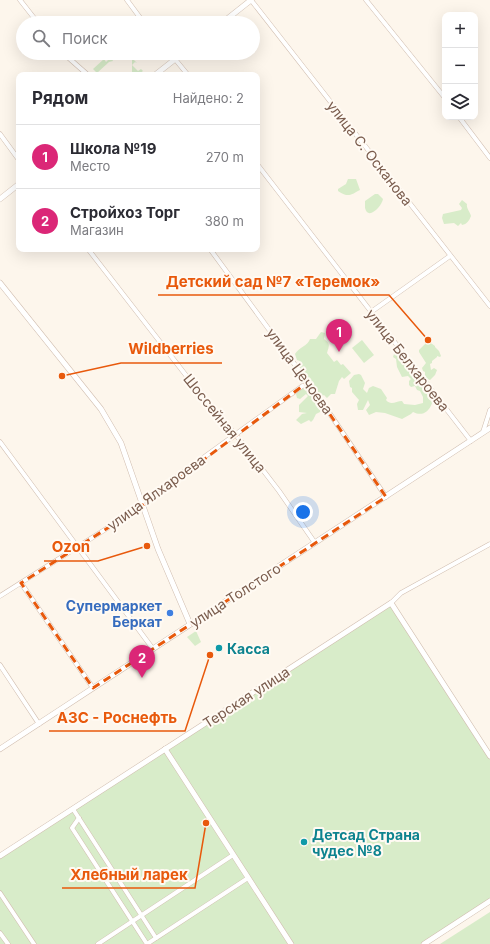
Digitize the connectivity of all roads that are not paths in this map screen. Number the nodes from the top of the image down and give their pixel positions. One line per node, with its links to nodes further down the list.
1 (20, 0): 5 (street)
2 (127, 0): 6 (street)
3 (251, 0): 7 (street); 24 (street, улица С. Осканова)
4 (366, 0): 14 (street)
5 (33, 16)
6 (139, 16)
7 (231, 16)
8 (71, 60): 11 (street)
9 (175, 60): 12 (street)
10 (177, 60): 13 (street)
11 (85, 72)
12 (159, 72)
13 (186, 72)
14 (442, 94)
15 (461, 120): 18 (street)
16 (0, 134): 17 (street)
17 (16, 156)
18 (490, 158)
19 (260, 168): 27 (street, улица Белхароева)
20 (16, 186): 21 (street)
21 (0, 199)
22 (90, 252): 32 (street, Шоссейная улица)
23 (212, 252): 28 (street, улица Цечоева)
24 (450, 256): 26 (street, улица С. Осканова); 27 (street)
25 (0, 283): 36 (street)
26 (490, 306)
27 (371, 312): 33 (street, улица Белхароева)
28 (308, 382): 32 (street, улица Ялхароева); 35 (street, улица Цечоева)
29 (490, 410): 31 (street)
30 (490, 428): 31 (street); 33 (street)
31 (483, 432): 33 (street)
32 (236, 435): 36 (street, улица Ялхароева); 37 (street, Шоссейная улица)
33 (471, 441): 35 (street, улица Толстого)
34 (0, 442): 39 (street)
35 (386, 497): 37 (street, улица Толстого)
36 (142, 502): 39 (street, улица Ялхароева); 43 (street)
37 (315, 543): 43 (street, улица Толстого)
38 (490, 544): 42 (street)
39 (79, 547): 40 (street, улица Ялхароева); 44 (street)
40 (21, 583): 41 (street, улица Ялхароева); 46 (street)
41 (0, 596)
42 (391, 603): 49 (street, Терская улица); 50 (street)
43 (190, 624): 44 (street, улица Толстого)
44 (153, 649): 46 (street, улица Толстого)
45 (0, 665): 47 (street)
46 (93, 688): 47 (street, улица Толстого)
47 (39, 724): 48 (street, улица Толстого)
48 (0, 749)
49 (165, 749): 51 (street, Терская улица); 53 (street)
50 (490, 756)
51 (73, 809): 52 (street); 54 (street, Терская улица)
52 (79, 818): 58 (street); 59 (street)
53 (233, 855): 55 (street); 58 (street)
54 (0, 856)
55 (248, 878): 61 (street); 66 (street)
56 (0, 893): 63 (street)
57 (490, 901): 67 (street)
58 (141, 916): 59 (street); 61 (street)
59 (132, 922): 64 (street); 65 (street)
60 (0, 933): 62 (street)
61 (156, 938): 65 (street)
62 (8, 944)
63 (34, 944)
64 (98, 944)
65 (148, 944)
66 (291, 944)
67 (424, 944)

